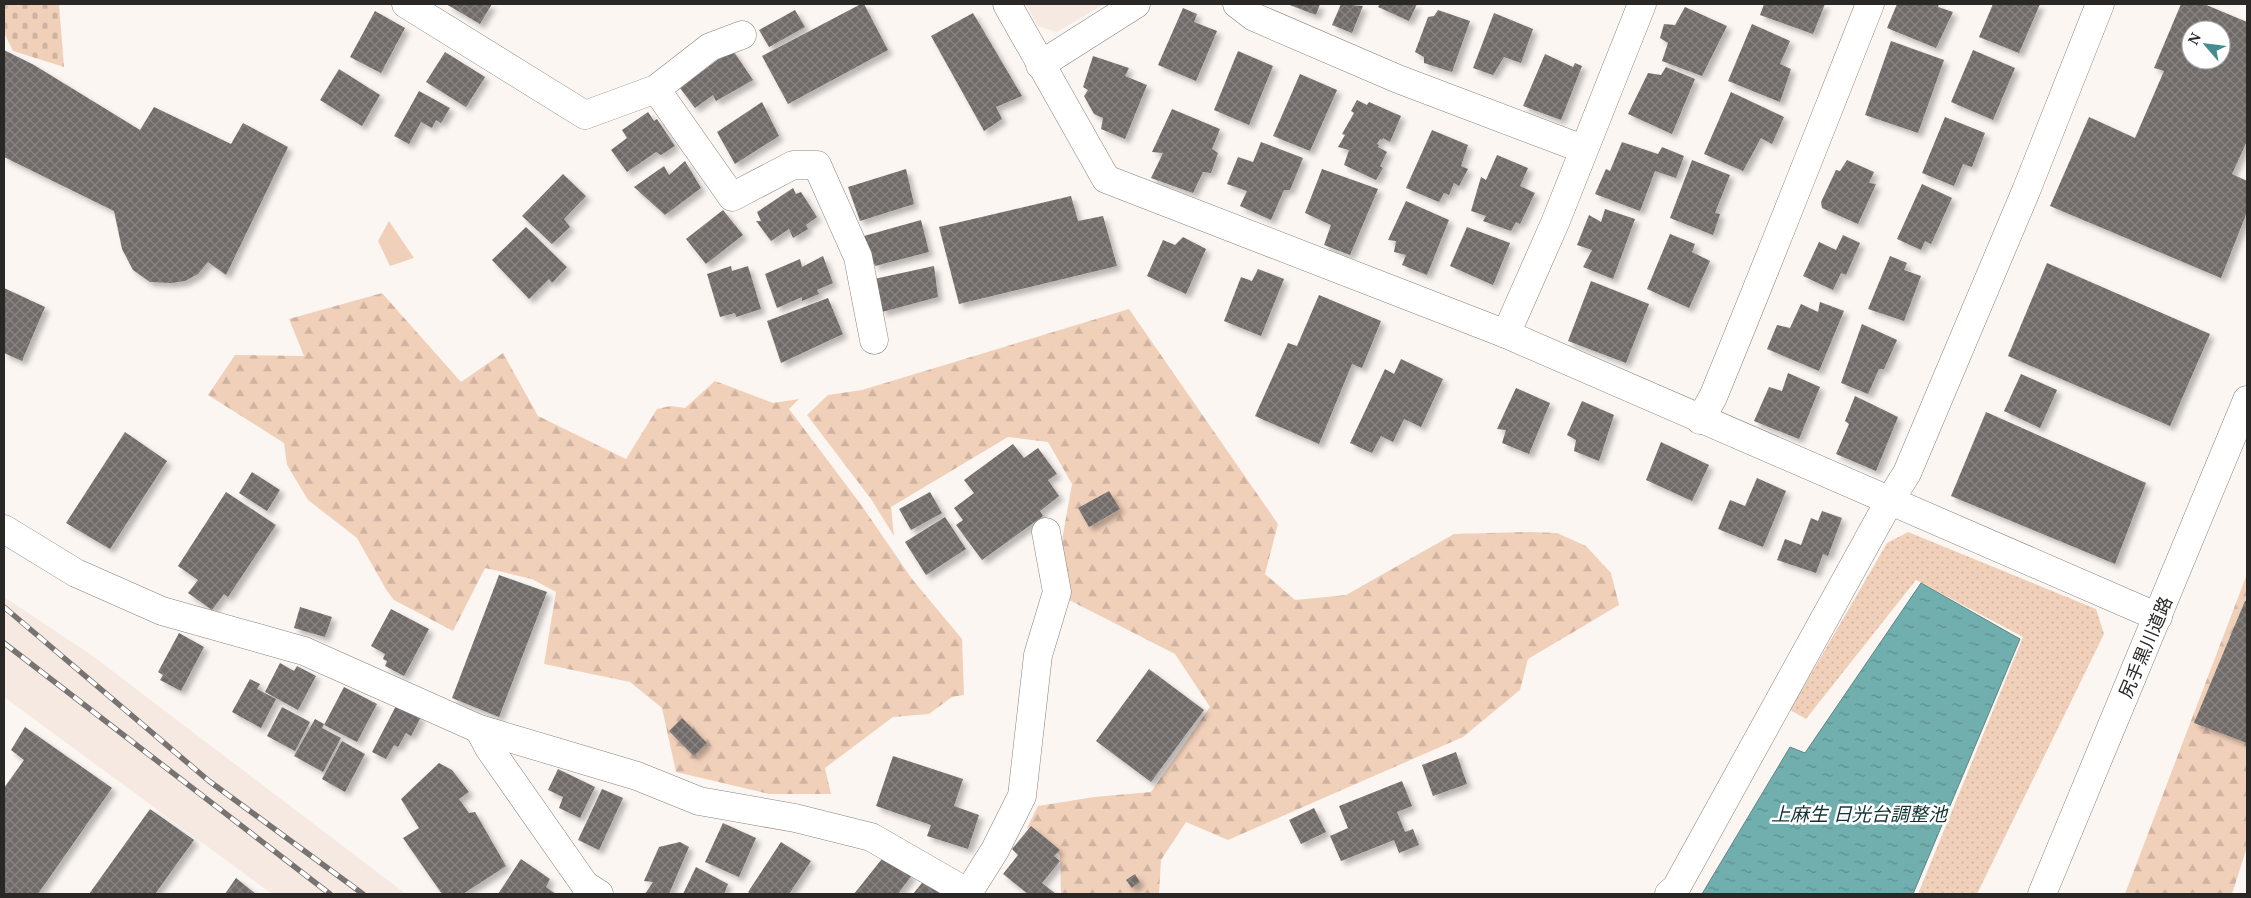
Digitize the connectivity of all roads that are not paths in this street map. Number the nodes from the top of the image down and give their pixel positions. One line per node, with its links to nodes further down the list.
1 (406, 4): 10 (street)
2 (1007, 4): 9 (street)
3 (1136, 4): 9 (street)
4 (1237, 4): 11 (street)
5 (1642, 4): 11 (street)
6 (1870, 4): 15 (street)
7 (2100, 4): 16 (street)
8 (742, 35): 10 (street)
9 (1040, 65): 12 (street)
10 (656, 89): 13 (street)
11 (1583, 149): 12 (street)
12 (1506, 334): 15 (street)
13 (874, 340)
14 (2247, 400): 19 (street, 尻手黒川道路)
15 (1700, 420): 16 (street)
16 (1890, 500): 19 (street); 23 (street)
17 (4, 529): 20 (street)
18 (1046, 532): 22 (street)
19 (2158, 618): 24 (street, 尻手黒川道路)
20 (479, 729): 21 (street); 22 (street)
21 (599, 894)
22 (969, 894)
23 (1669, 894)
24 (2042, 894)

